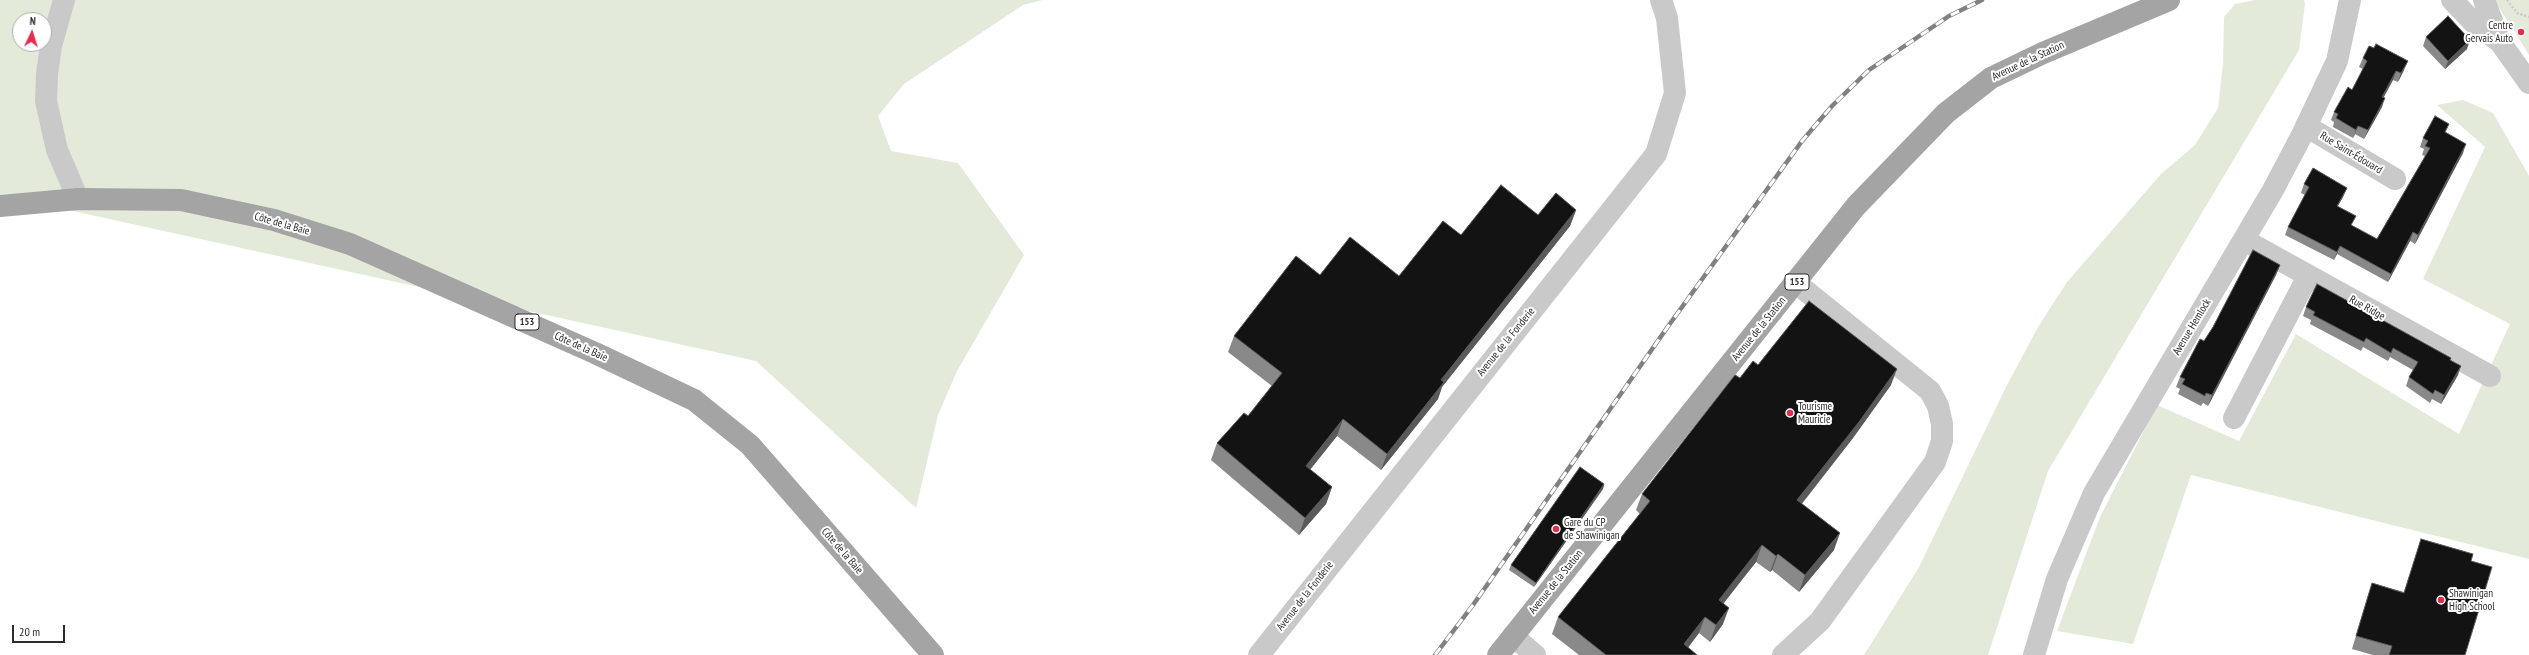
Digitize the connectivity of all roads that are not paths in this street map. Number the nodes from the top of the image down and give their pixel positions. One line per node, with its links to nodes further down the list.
1 (64, 0): 11 (street)
2 (1661, 0): 20 (street, Avenue de la Fonderie)
3 (2169, 0): 15 (main road, Avenue de la Station / 153)
4 (2350, 0): 9 (street, Avenue Hemlock)
5 (2452, 0): 7 (street)
6 (2484, 0): 7 (street)
7 (2500, 42): 8 (street)
8 (2529, 83)
9 (2306, 126): 10 (street, Rue Saint-Édouard); 13 (street, Avenue Hemlock)
10 (2395, 179)
11 (78, 199): 12 (main road, Côte de la Baie / 153); 19 (main road, Côte de la Baie / 153)
12 (7, 205)
13 (2244, 240): 14 (street, Rue Ridge); 24 (street, Avenue Hemlock)
14 (2308, 276): 16 (street, Rue Ridge); 17 (street)
15 (1796, 283): 18 (main road, Avenue de la Station / 153); 23 (street)
16 (2490, 376)
17 (2234, 418)
18 (1513, 636): 21 (main road, Avenue de la Station / 153); 22 (street)
19 (933, 655)
20 (1259, 655)
21 (1498, 655)
22 (1535, 655)
23 (1783, 655)
24 (2034, 655)

